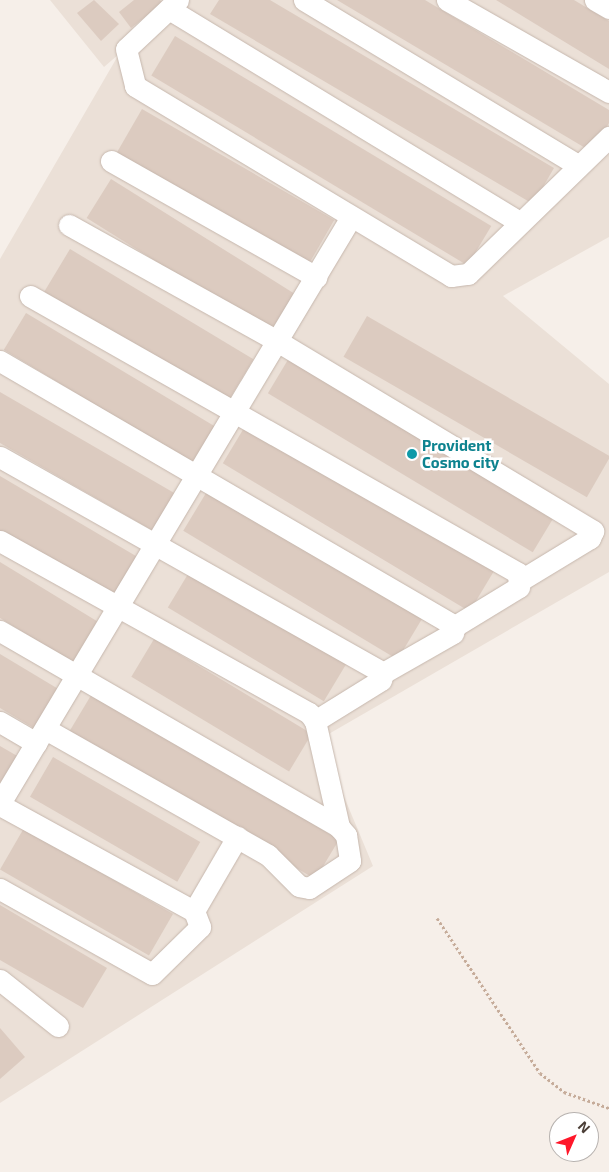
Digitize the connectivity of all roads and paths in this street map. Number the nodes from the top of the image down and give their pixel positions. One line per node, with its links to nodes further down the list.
1 (304, 0): 9 (street)
2 (595, 0): 5 (street)
3 (450, 1): 6 (street)
4 (174, 4): 10 (street); 11 (street)
5 (609, 8)
6 (609, 92)
7 (609, 137): 9 (street)
8 (111, 161): 13 (street)
9 (579, 166): 11 (street)
10 (351, 217): 11 (street); 13 (street)
11 (520, 222)
12 (69, 225): 15 (street)
13 (316, 277): 15 (street)
14 (30, 296): 17 (street)
15 (277, 341): 17 (street); 22 (street)
16 (0, 361): 19 (street)
17 (236, 410): 19 (street); 22 (street)
18 (0, 457): 21 (street)
19 (198, 474): 21 (street); 24 (street)
20 (0, 541): 23 (street)
21 (158, 543): 23 (street); 26 (street)
22 (521, 580): 24 (street)
23 (118, 608): 27 (street); 28 (street)
24 (455, 626): 26 (street)
25 (0, 631): 27 (street)
26 (383, 673): 28 (street)
27 (78, 676): 30 (street); 32 (street)
28 (315, 721): 32 (street)
29 (0, 722): 30 (street)
30 (41, 736): 31 (street); 33 (street)
31 (0, 804): 35 (street)
32 (339, 827): 33 (street)
33 (237, 837): 35 (street)
34 (0, 889): 35 (street)
35 (194, 911)
36 (437, 918): 39 (path)
37 (0, 980): 38 (street)
38 (58, 1026)
39 (609, 1108)

